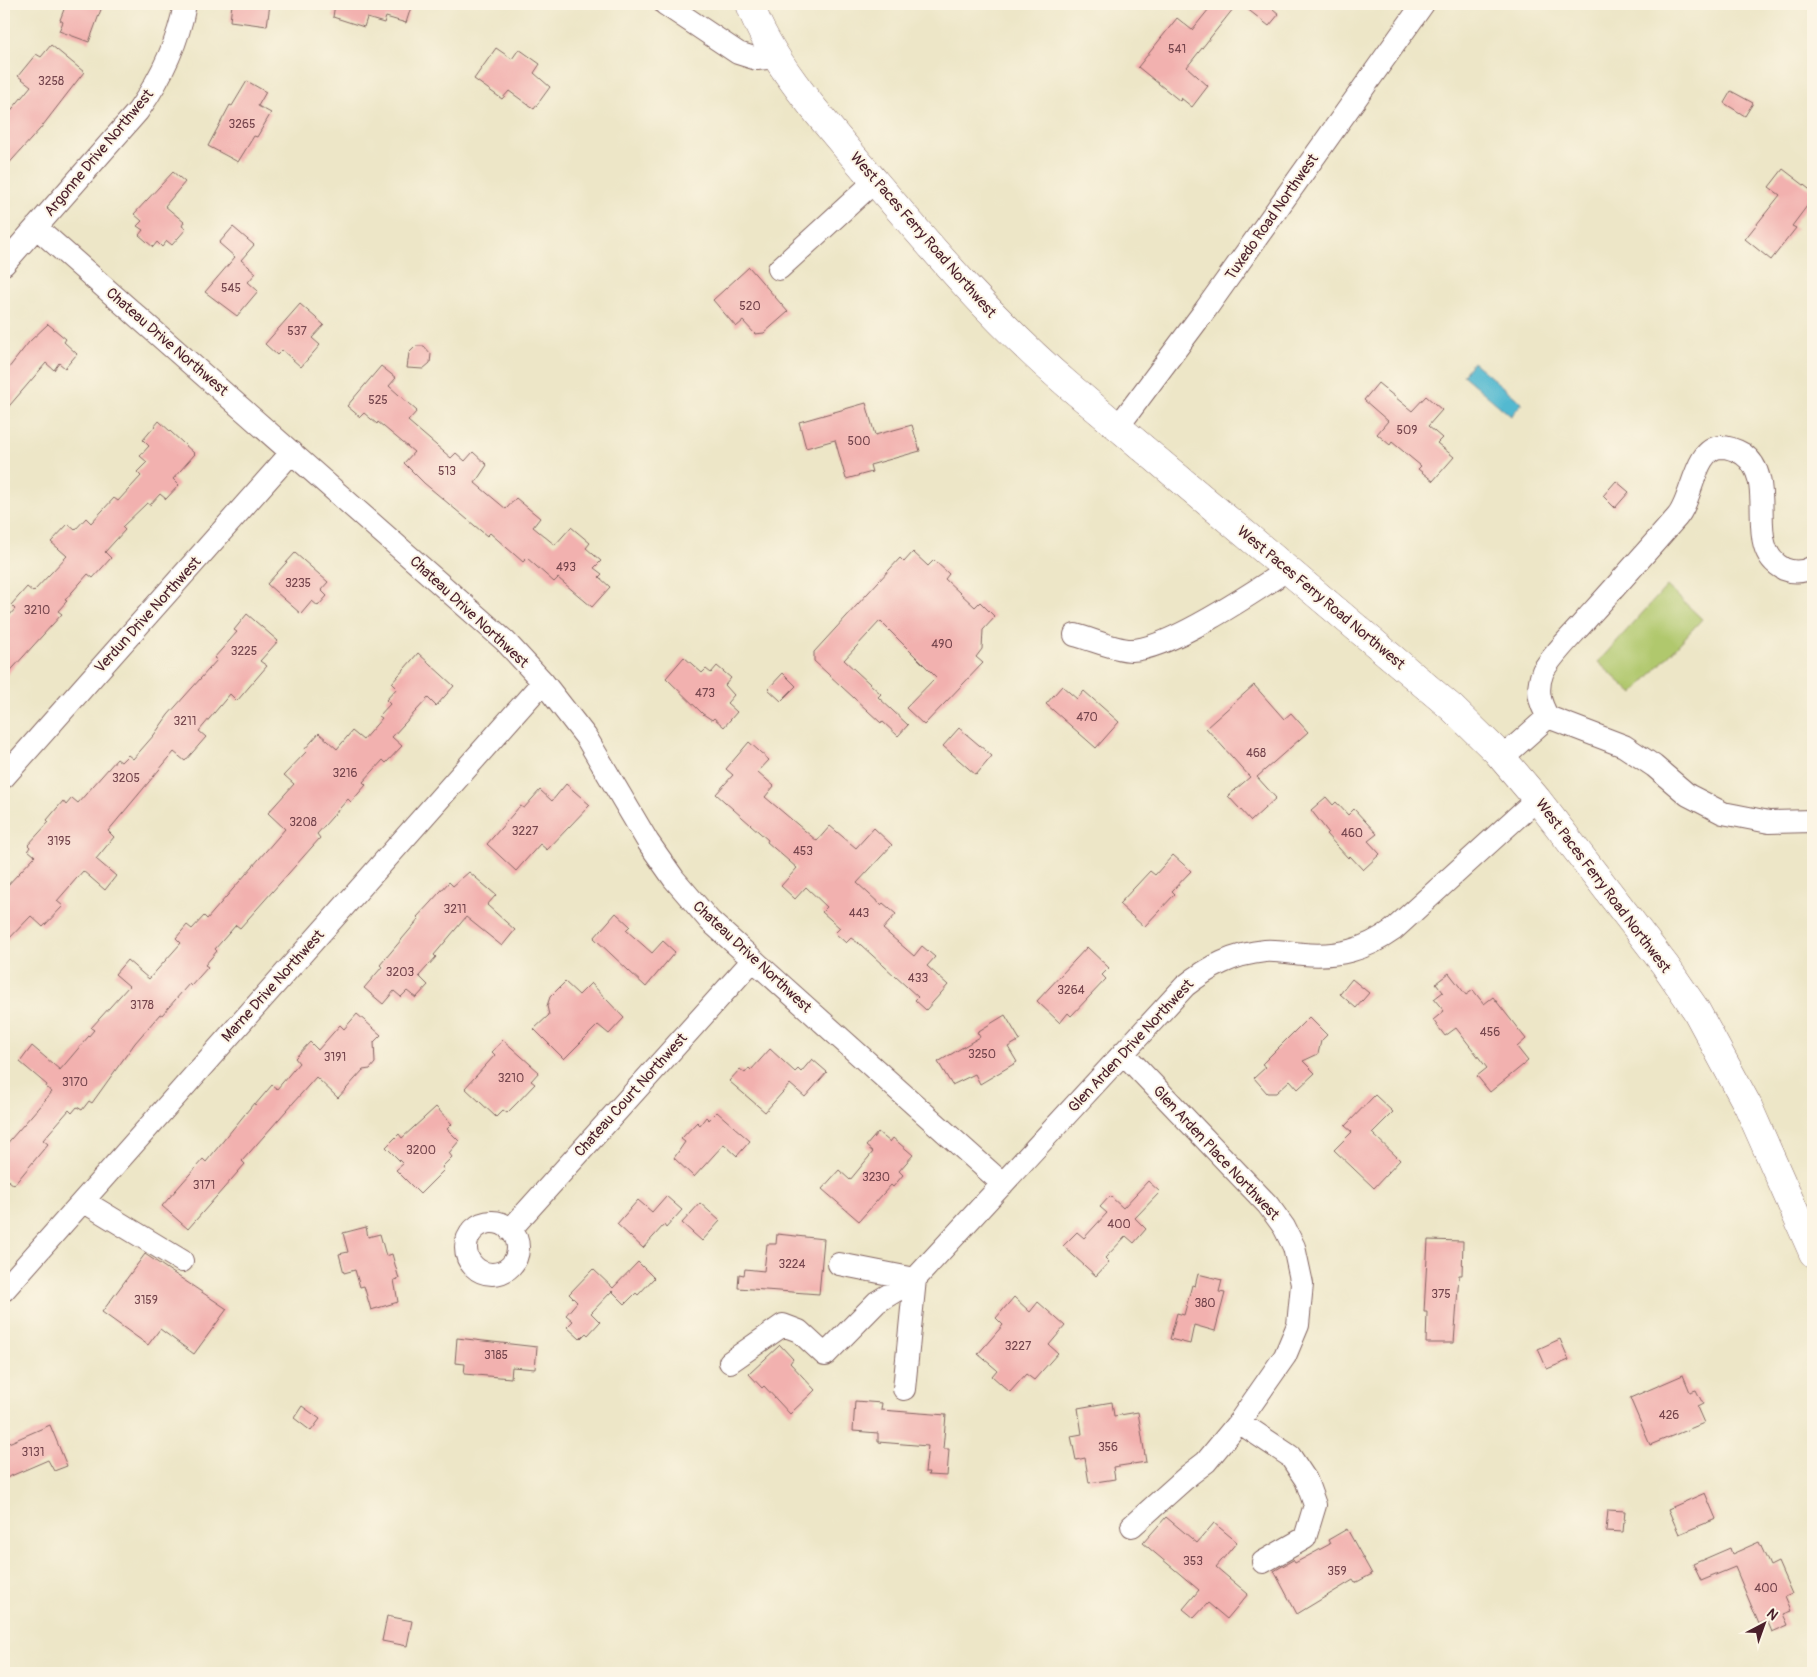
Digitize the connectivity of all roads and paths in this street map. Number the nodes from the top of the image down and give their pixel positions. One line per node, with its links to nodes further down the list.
1 (186, 4): 7 (street, Argonne Drive Northwest)
2 (664, 4): 5 (street)
3 (750, 4): 5 (main road, West Paces Ferry Road Northwest)
4 (1423, 4): 10 (street, Tuxedo Road Northwest)
5 (777, 57): 6 (main road, West Paces Ferry Road Northwest)
6 (875, 181): 9 (street); 10 (main road, West Paces Ferry Road Northwest)
7 (36, 227): 8 (street, Argonne Drive Northwest); 11 (street, Chateau Drive Northwest)
8 (4, 264)
9 (778, 269)
10 (1117, 428): 13 (main road, West Paces Ferry Road Northwest)
11 (292, 452): 15 (street, Chateau Drive Northwest); 18 (street, Verdun Drive Northwest)
12 (1813, 568): 16 (street)
13 (1287, 570): 14 (street); 17 (main road, West Paces Ferry Road Northwest)
14 (1075, 635)
15 (543, 682): 21 (street, Chateau Drive Northwest); 24 (street, Marne Drive Northwest)
16 (1548, 717): 17 (street); 20 (street)
17 (1502, 758): 19 (main road, West Paces Ferry Road Northwest)
18 (4, 777)
19 (1537, 799): 22 (street, Glen Arden Drive Northwest); 26 (main road, West Paces Ferry Road Northwest)
20 (1813, 821)
21 (753, 960): 23 (street, Chateau Drive Northwest); 25 (street, Chateau Court Northwest)
22 (1122, 1053): 23 (street, Glen Arden Drive Northwest); 33 (street, Glen Arden Place Northwest)
23 (1004, 1184): 29 (street, Glen Arden Drive Northwest)
24 (83, 1201): 27 (street); 30 (street, Marne Drive Northwest)
25 (510, 1230)
26 (1813, 1253)
27 (182, 1261)
28 (839, 1264): 29 (street)
29 (915, 1280): 31 (street, Glen Arden Drive Northwest); 32 (street)
30 (4, 1290)
31 (730, 1362)
32 (904, 1388)
33 (1239, 1422): 34 (street, Glen Arden Place Northwest); 35 (street)
34 (1132, 1526)
35 (1263, 1562)

